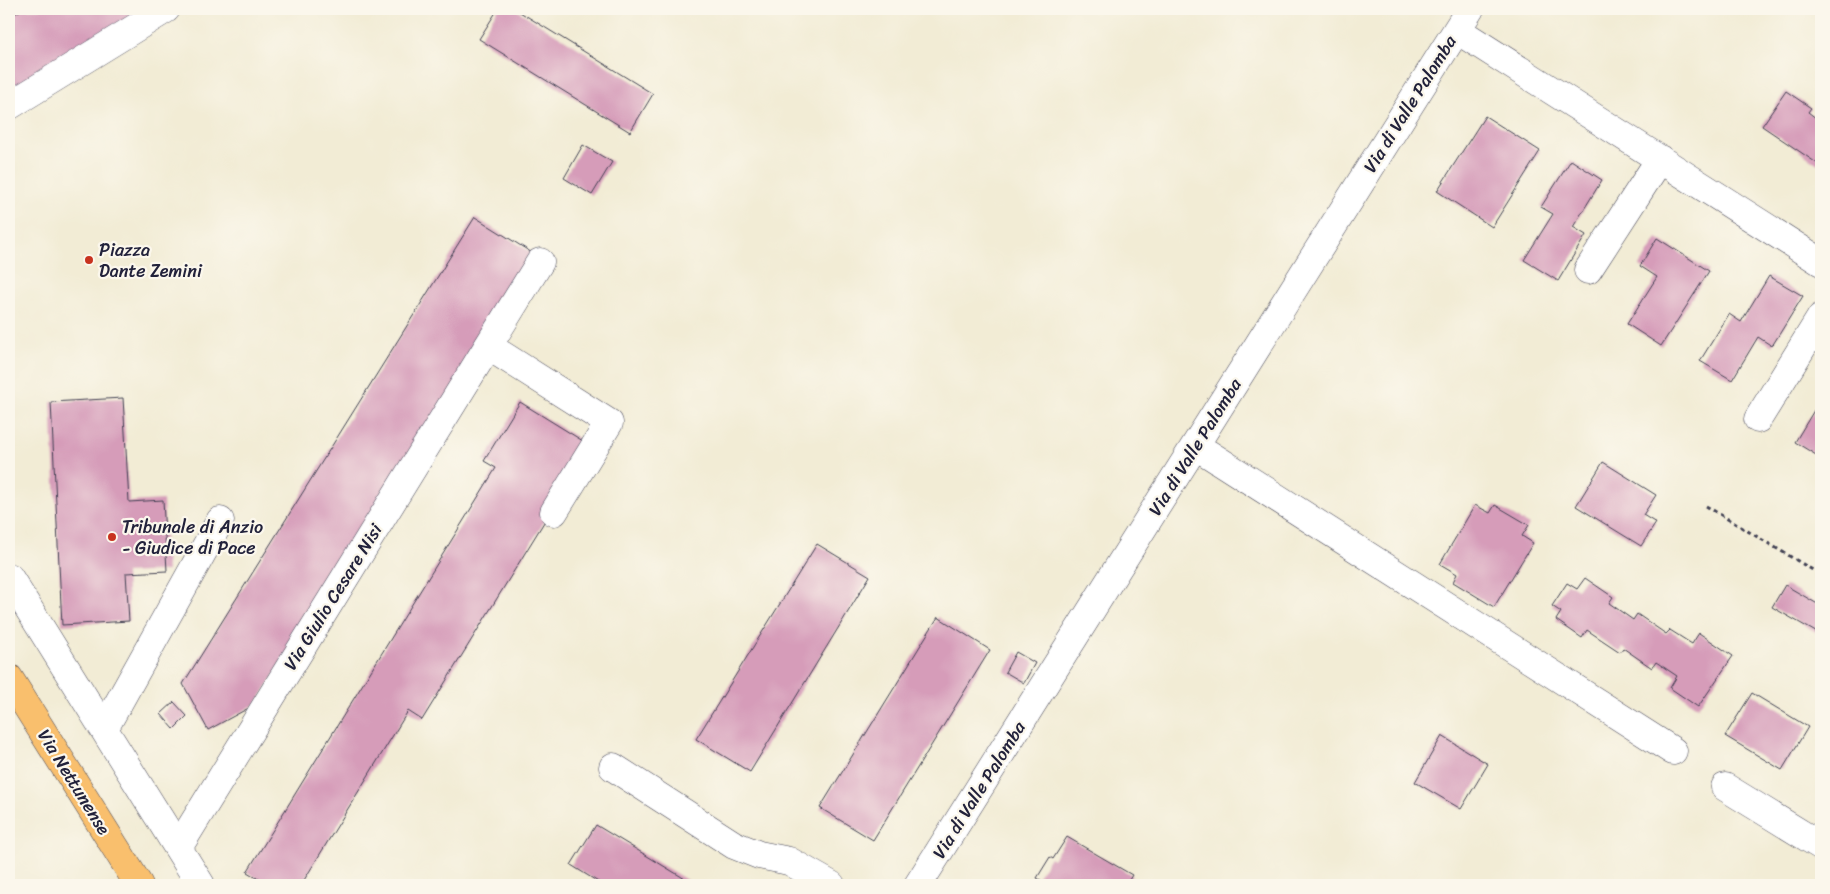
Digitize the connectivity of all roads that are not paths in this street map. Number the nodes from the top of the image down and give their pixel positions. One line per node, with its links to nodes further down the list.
1 (166, 9): 3 (street)
2 (1464, 19): 4 (street); 11 (street, Via di Valle Palomba)
3 (9, 106)
4 (1660, 160): 6 (street); 7 (street)
5 (540, 262): 9 (street, Via Giulio Cesare Nisi)
6 (1821, 262)
7 (1588, 270)
8 (1821, 317): 10 (street)
9 (488, 346): 12 (street); 21 (street, Via Giulio Cesare Nisi)
10 (1758, 419)
11 (1196, 446): 17 (street); 25 (street, Via di Valle Palomba)
12 (554, 512)
13 (220, 521): 16 (street)
14 (9, 577): 16 (street)
15 (9, 678): 22 (main road, Via Nettunense)
16 (104, 729): 21 (street)
17 (1673, 751)
18 (613, 767): 24 (street)
19 (1725, 787): 20 (street)
20 (1821, 846)
21 (178, 848): 23 (street)
22 (139, 885)
23 (201, 885)
24 (831, 885)
25 (918, 885)

